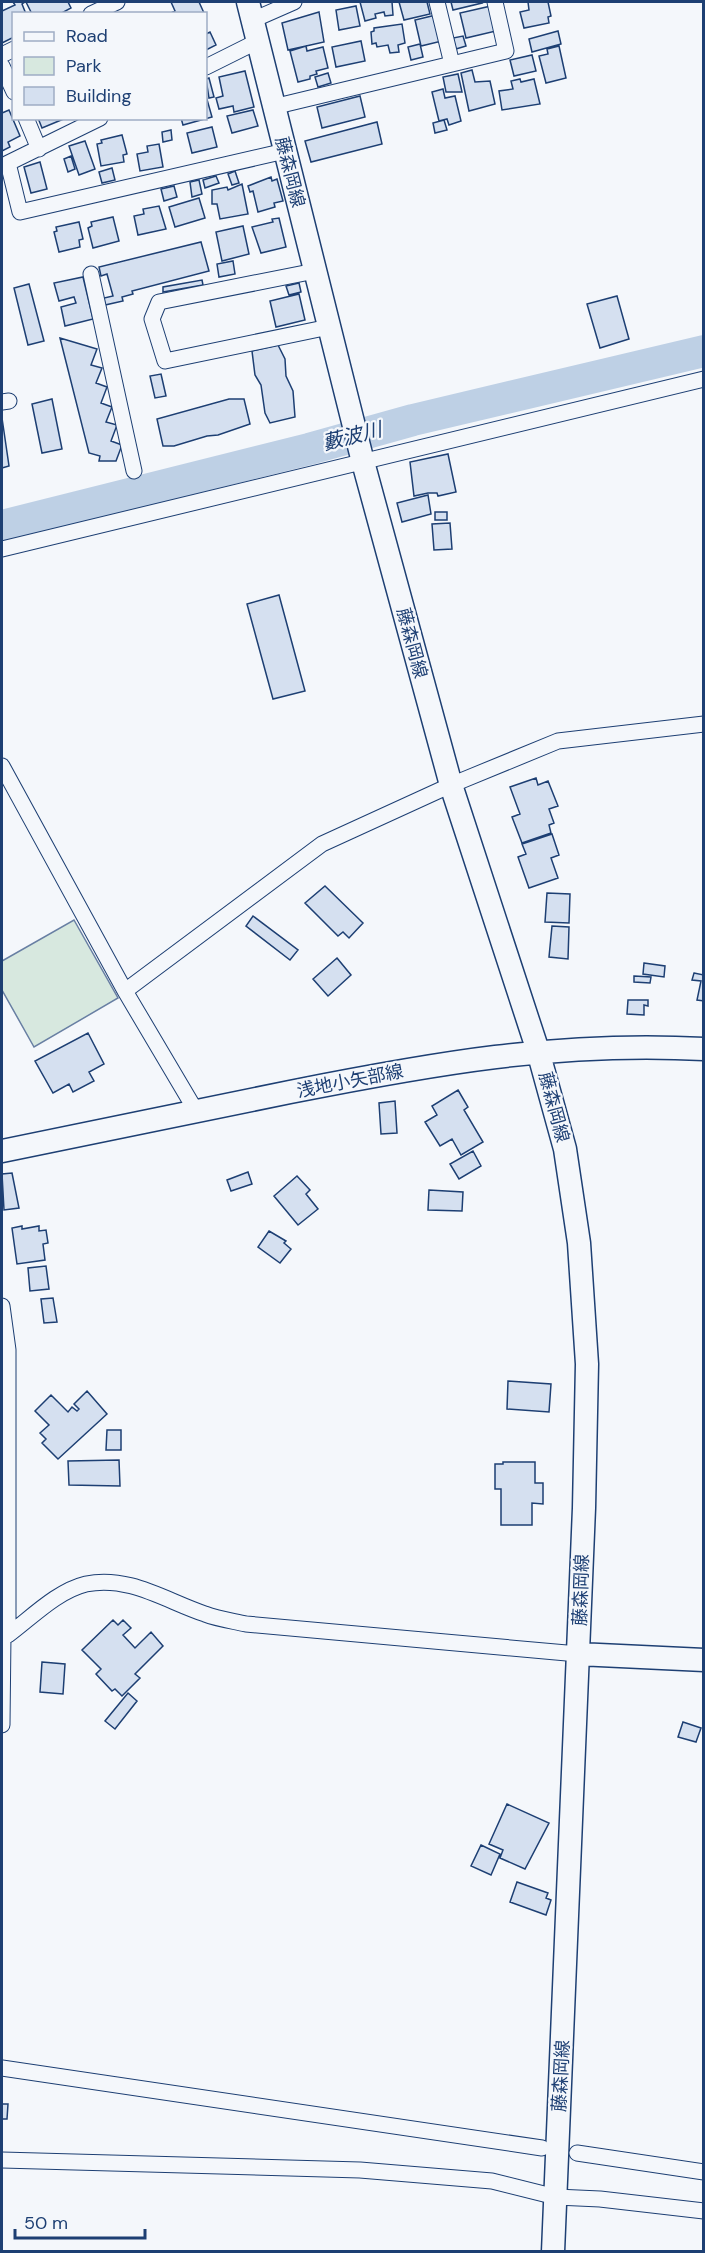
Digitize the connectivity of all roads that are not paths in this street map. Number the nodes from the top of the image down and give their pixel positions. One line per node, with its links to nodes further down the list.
1 (117, 2): 5 (street)
2 (294, 2): 6 (street)
3 (437, 2): 7 (street)
4 (495, 2): 7 (street)
5 (95, 12)
6 (253, 21): 9 (street); 11 (main road, 藤森岡線)
7 (452, 64): 11 (street)
8 (2, 66): 10 (street)
9 (207, 66)
10 (12, 88)
11 (273, 107): 15 (main road, 藤森岡線)
12 (27, 120): 14 (street)
13 (96, 120): 14 (street)
14 (39, 149): 16 (street)
15 (285, 151): 16 (street); 17 (main road, 藤森岡線)
16 (5, 165)
17 (315, 271): 19 (main road, 藤森岡線); 19 (street)
18 (91, 274): 22 (street)
19 (329, 327): 21 (main road, 藤森岡線)
20 (704, 379): 21 (street)
21 (363, 462): 23 (street); 26 (main road, 藤森岡線)
22 (134, 471)
23 (2, 549)
24 (704, 724): 26 (street)
25 (2, 766): 27 (street)
26 (451, 785): 27 (street); 29 (main road, 藤森岡線)
27 (125, 991): 30 (street)
28 (704, 1049): 29 (main road, 浅地小矢部線)
29 (538, 1051): 30 (main road, 浅地小矢部線); 34 (main road, 藤森岡線)
30 (196, 1111): 31 (main road, 浅地小矢部線)
31 (2, 1151)
32 (2, 1306): 33 (street)
33 (4, 1635): 34 (street); 36 (street)
34 (578, 1654): 35 (main road); 42 (main road, 藤森岡線)
35 (704, 1660)
36 (2, 1725)
37 (2, 2068): 38 (street)
38 (542, 2148)
39 (577, 2152): 41 (street)
40 (2, 2160): 42 (street)
41 (704, 2172)
42 (556, 2204): 43 (street); 44 (main road, 藤森岡線)
43 (704, 2211)
44 (553, 2252)

